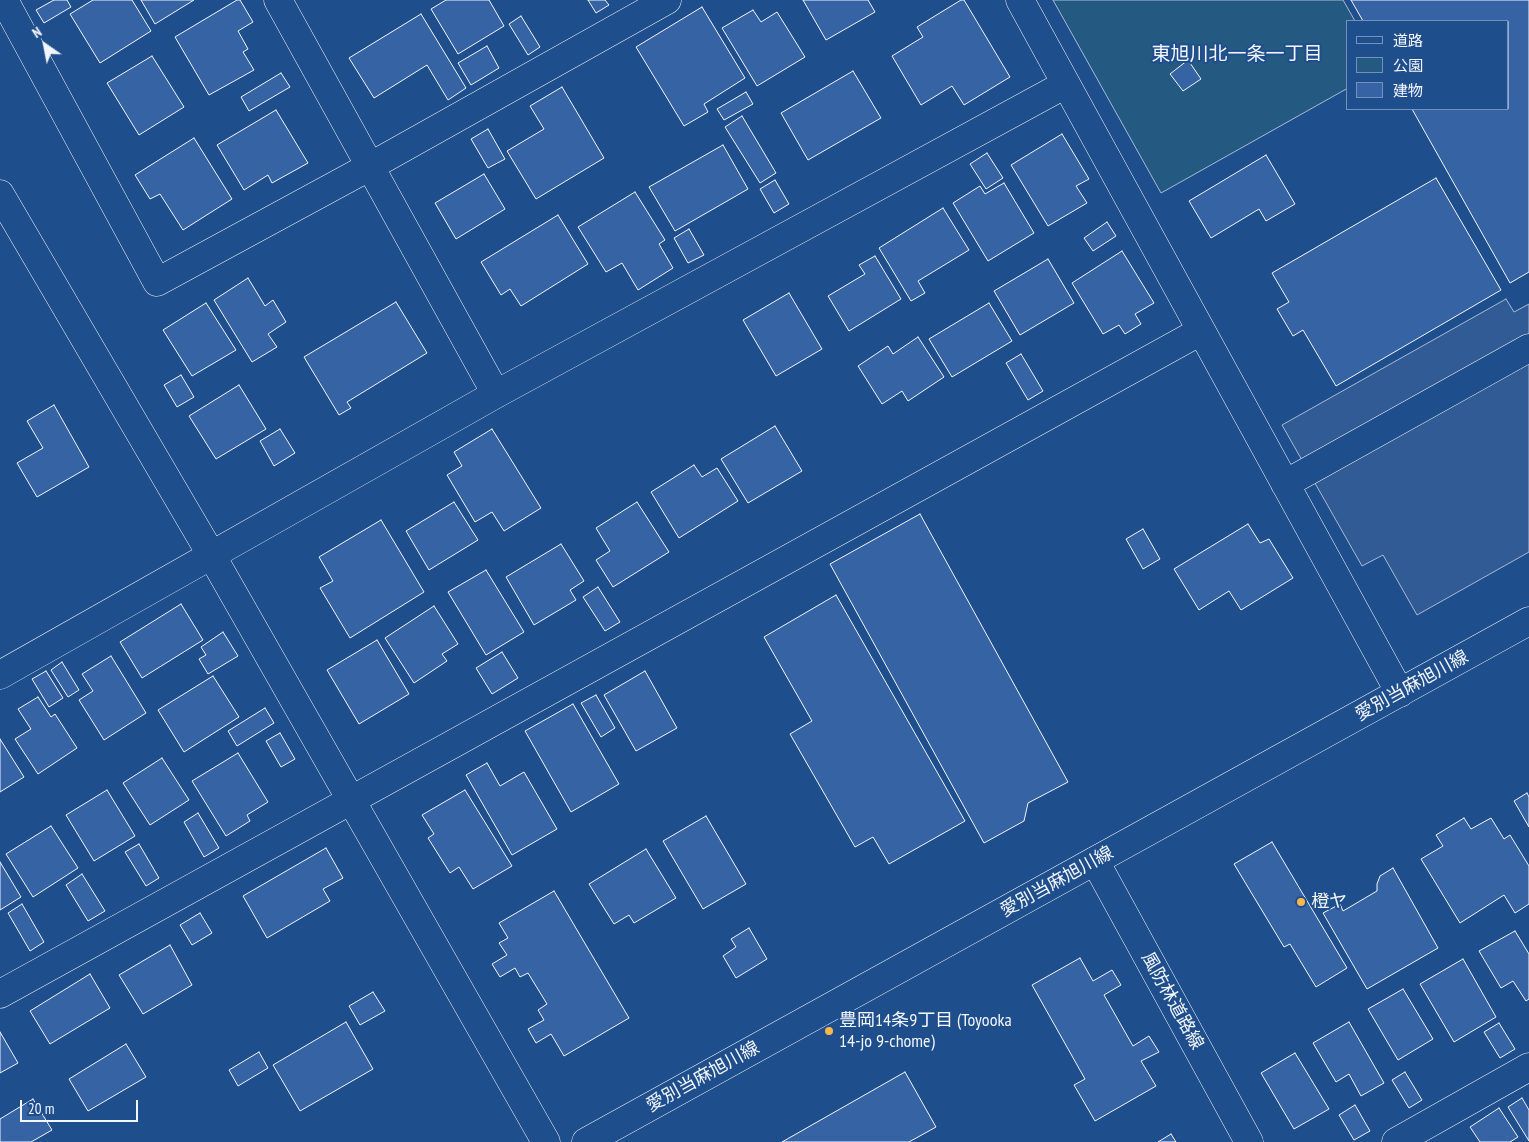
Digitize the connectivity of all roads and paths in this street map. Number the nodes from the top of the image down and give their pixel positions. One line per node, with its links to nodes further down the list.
1 (4, 0): 6 (street)
2 (278, 0): 6 (street)
3 (667, 0): 6 (street)
4 (1020, 0): 5 (street)
5 (1066, 84): 8 (street); 10 (street)
6 (369, 167): 10 (street)
7 (0, 194): 12 (street)
8 (1201, 331): 11 (street); 16 (street)
9 (1529, 348): 11 (street)
10 (496, 394): 12 (street)
11 (1285, 484): 15 (street)
12 (212, 556): 14 (street); 16 (street)
13 (1529, 621): 15 (street, 愛別当麻旭川線)
14 (0, 675)
15 (1400, 693): 17 (street, 愛別当麻旭川線)
16 (353, 800): 18 (street); 20 (street)
17 (1095, 861): 21 (street, 愛別当麻旭川線); 22 (street, 風防林道路線)
18 (0, 994)
19 (1529, 1067): 23 (street)
20 (546, 1142)
21 (586, 1142)
22 (1249, 1142)
23 (1396, 1142)

